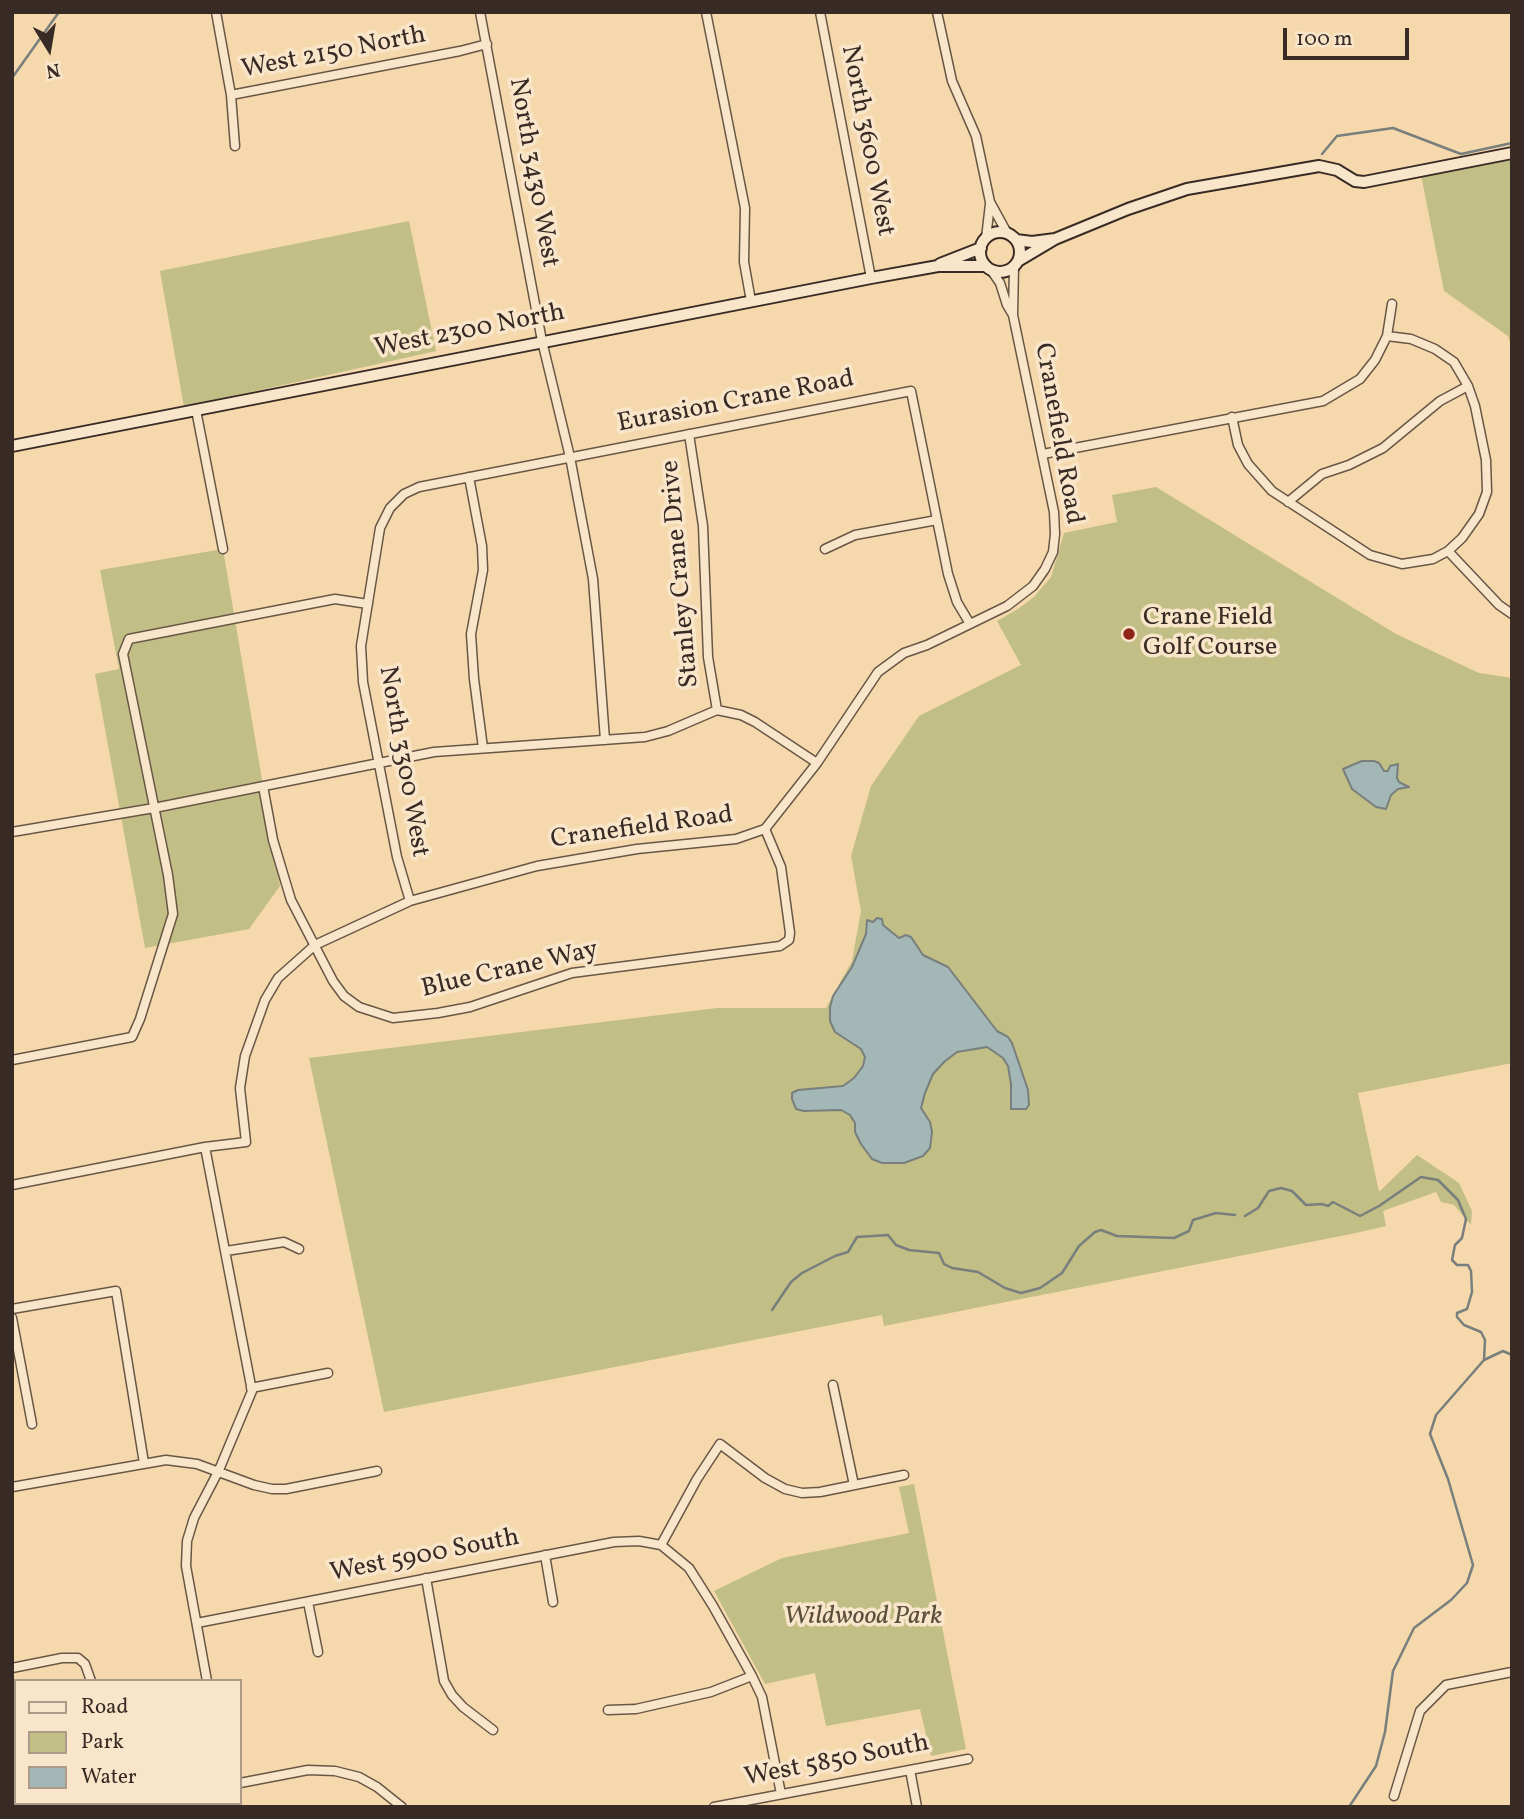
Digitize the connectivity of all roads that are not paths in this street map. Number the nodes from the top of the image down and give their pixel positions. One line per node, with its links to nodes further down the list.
1 (216, 12): 7 (street)
2 (481, 12): 6 (street, North 3430 West)
3 (706, 12): 18 (street)
4 (820, 12): 17 (street, North 3600 West)
5 (937, 12): 10 (street)
6 (487, 44): 7 (street, West 2150 North); 22 (street, North 3430 West)
7 (231, 95): 8 (street)
8 (235, 146)
9 (1512, 153): 12 (street)
10 (990, 201): 11 (street); 13 (street)
11 (1012, 237): 12 (street); 13 (street); 14 (street)
12 (1055, 239): 14 (street)
13 (983, 243): 15 (street); 16 (street)
14 (1016, 264): 16 (street); 20 (street, Cranefield Road)
15 (938, 266): 16 (street); 17 (street, West 2300 North)
16 (988, 268): 20 (street, Cranefield Road)
17 (871, 278): 18 (street, West 2300 North)
18 (751, 301): 22 (street, West 2300 North)
19 (1392, 304): 21 (street)
20 (1013, 315): 28 (street, Cranefield Road)
21 (1387, 336): 23 (street); 25 (street)
22 (542, 341): 24 (street, West 2300 North); 29 (street, North 3430 West)
23 (1468, 386): 31 (street); 36 (street)
24 (196, 410): 27 (street, West 2300 North); 34 (street)
25 (1233, 417): 28 (street); 31 (street)
26 (689, 434): 29 (street, Eurasion Crane Road); 33 (street, Eurasion Crane Road); 40 (street, Stanley Crane Drive)
27 (12, 446)
28 (1043, 454): 39 (street, Cranefield Road)
29 (570, 457): 30 (street, Eurasion Crane Road); 41 (street, North 3430 West)
30 (468, 477): 32 (street, Eurasion Crane Road); 42 (street)
31 (1288, 502): 36 (street)
32 (390, 508): 37 (street, North 3300 West)
33 (937, 520): 35 (street); 39 (street)
34 (223, 549)
35 (825, 549)
36 (1448, 551): 38 (street)
37 (368, 604): 44 (street, North 3300 West); 46 (street)
38 (1512, 614)
39 (970, 624): 43 (street, Cranefield Road)
40 (717, 710): 41 (street); 43 (street)
41 (605, 740): 42 (street)
42 (483, 748): 44 (street)
43 (817, 763): 47 (street, Cranefield Road)
44 (379, 764): 45 (street); 49 (street, North 3300 West)
45 (263, 786): 46 (street); 50 (street, Blue Crane Way)
46 (153, 808): 48 (street); 51 (street)
47 (765, 829): 49 (street, Cranefield Road); 50 (street, Blue Crane Way)
48 (12, 832)
49 (410, 901): 50 (street, Cranefield Road)
50 (315, 945): 52 (street, Cranefield Road)
51 (12, 1060)
52 (205, 1147): 53 (street); 55 (street)
53 (12, 1185)
54 (299, 1249): 55 (street)
55 (226, 1251): 60 (street)
56 (12, 1309): 62 (street)
57 (12, 1318): 61 (street)
58 (328, 1373): 60 (street)
59 (833, 1385): 66 (street)
60 (251, 1388): 63 (street)
61 (32, 1423)
62 (144, 1463): 63 (street); 67 (street)
63 (219, 1470): 64 (street); 73 (street)
64 (377, 1471)
65 (904, 1475): 66 (street)
66 (854, 1485): 68 (street)
67 (12, 1487)
68 (661, 1545): 69 (street, West 5900 South); 77 (street)
69 (545, 1555): 70 (street, West 5900 South); 72 (street)
70 (426, 1578): 71 (street, West 5900 South); 81 (street)
71 (308, 1602): 73 (street, West 5900 South); 74 (street)
72 (553, 1602)
73 (197, 1623): 79 (street)
74 (318, 1652)
75 (12, 1668): 78 (street)
76 (1512, 1672): 86 (street)
77 (752, 1676): 80 (street); 85 (street)
78 (90, 1679)
79 (208, 1679)
80 (608, 1710)
81 (493, 1730)
82 (968, 1759): 83 (street, West 5850 South)
83 (910, 1770): 85 (street, West 5850 South); 89 (street)
84 (242, 1783): 87 (street)
85 (781, 1794): 88 (street, West 5850 South)
86 (1394, 1797)
87 (402, 1807)
88 (714, 1807)
89 (917, 1807)

